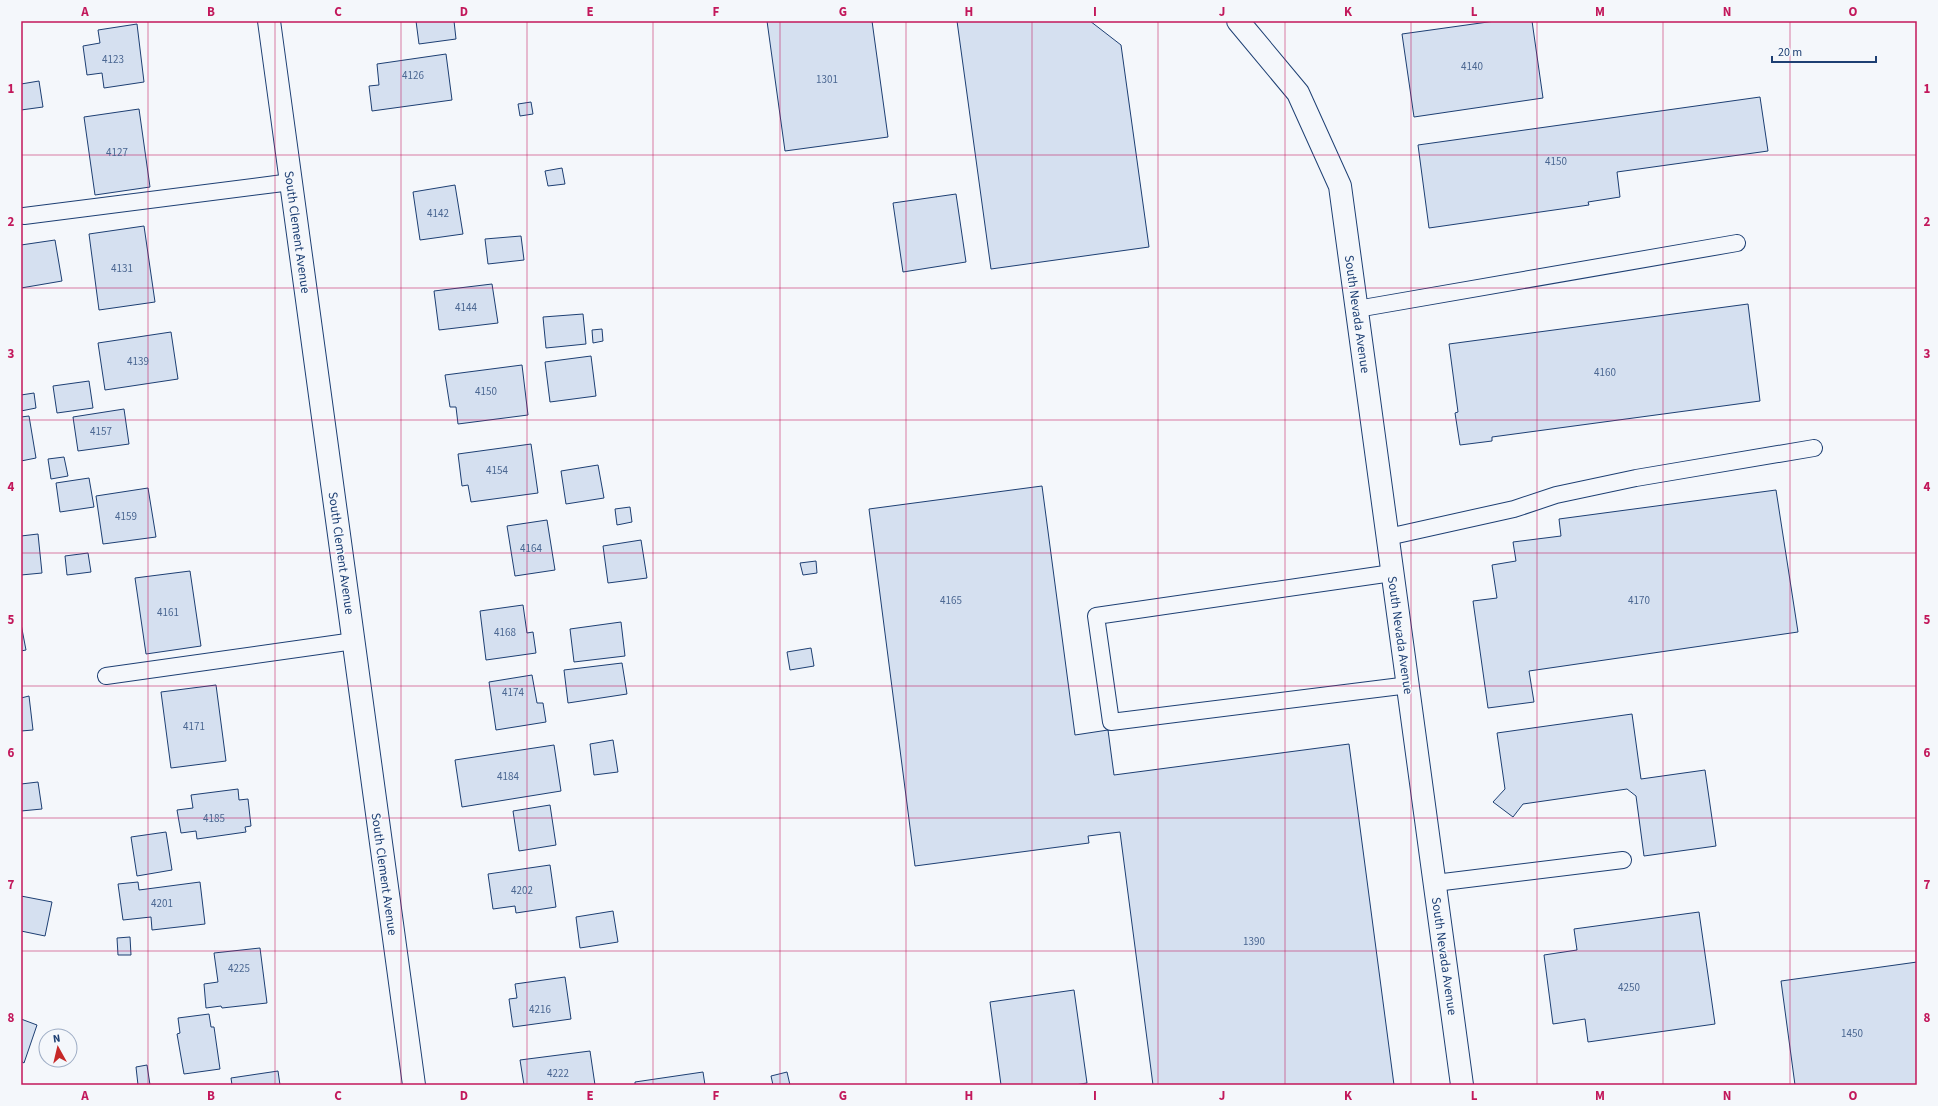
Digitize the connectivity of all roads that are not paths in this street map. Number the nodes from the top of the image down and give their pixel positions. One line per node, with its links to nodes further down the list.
1 (269, 21): 3 (street, South Clement Avenue)
2 (1238, 21): 6 (street, South Nevada Avenue)
3 (291, 182): 4 (lane); 10 (street, South Clement Avenue)
4 (24, 216)
5 (1737, 243): 6 (lane)
6 (1357, 309): 8 (street, South Nevada Avenue)
7 (1814, 448): 8 (lane)
8 (1388, 537): 9 (street, South Nevada Avenue)
9 (1392, 573): 12 (street, South Nevada Avenue); 12 (lane)
10 (354, 641): 11 (lane); 15 (street, South Clement Avenue)
11 (106, 676)
12 (1409, 685): 14 (street, South Nevada Avenue)
13 (1622, 860): 14 (lane)
14 (1435, 883): 16 (street, South Nevada Avenue)
15 (414, 1085)
16 (1462, 1085)

